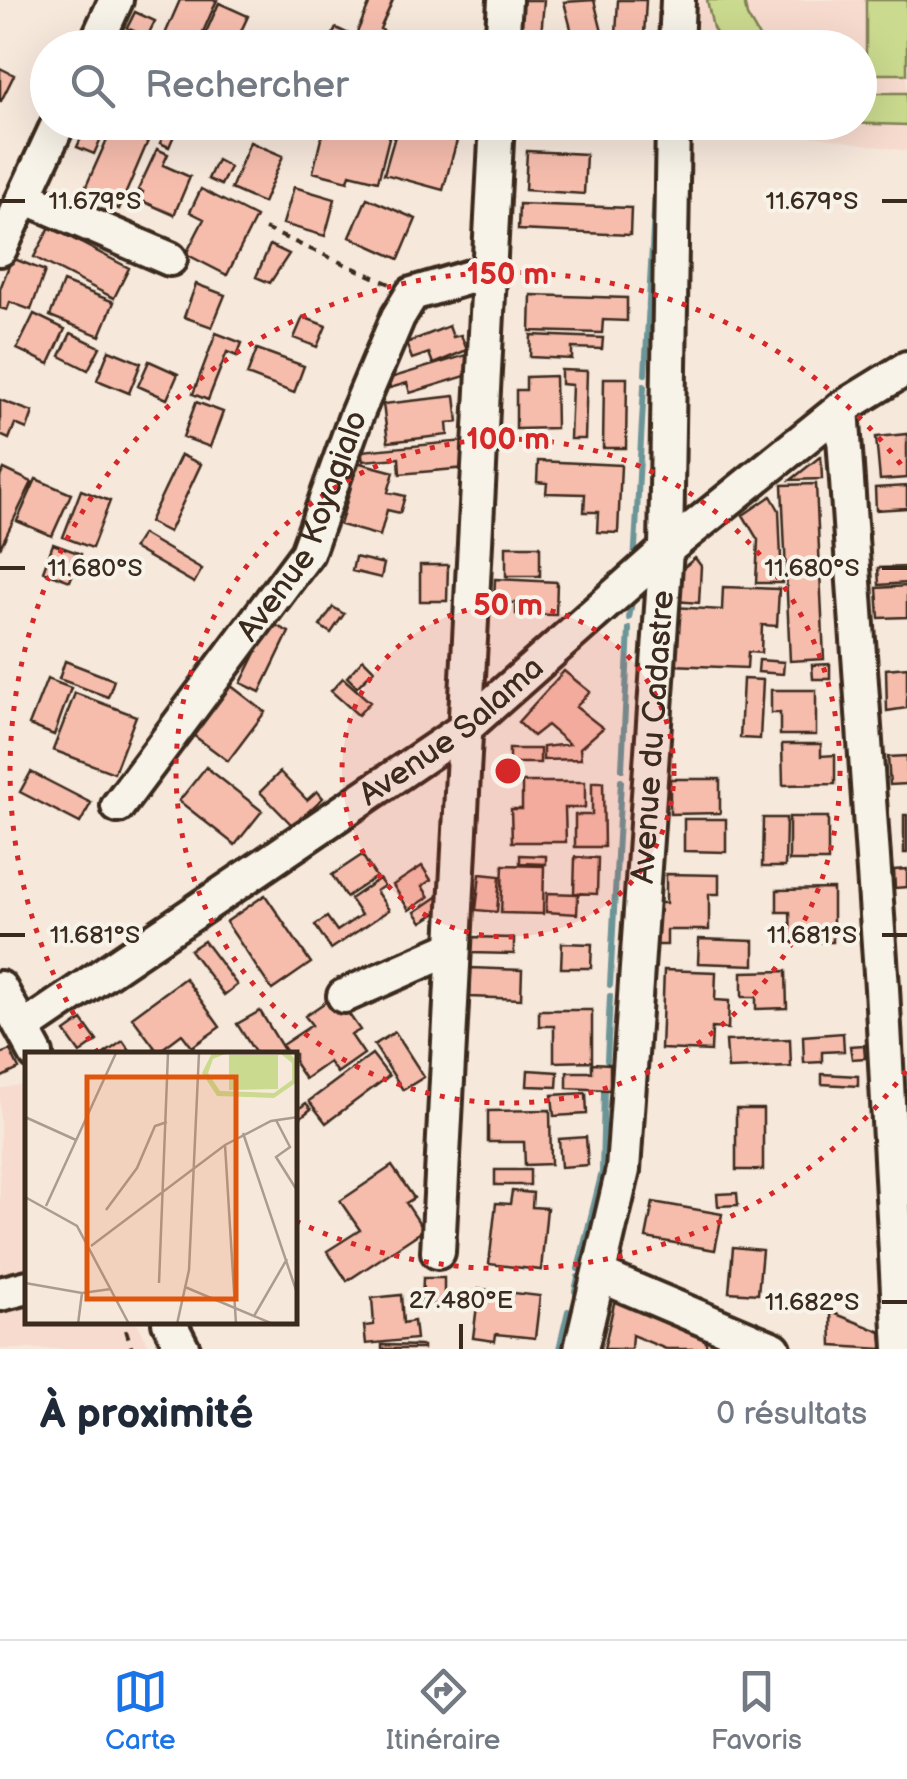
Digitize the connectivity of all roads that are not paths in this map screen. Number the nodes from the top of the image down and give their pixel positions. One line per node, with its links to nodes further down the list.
1 (116, 0): 4 (street)
2 (505, 0): 5 (street)
3 (678, 0): 6 (street)
4 (102, 30)
5 (503, 30)
6 (677, 30)
7 (51, 140): 10 (street)
8 (496, 140): 13 (street)
9 (674, 140): 16 (street, Avenue du Cadastre)
10 (25, 197): 11 (street); 12 (street)
11 (0, 249)
12 (170, 259)
13 (487, 272): 17 (street); 18 (street, Avenue Koyagialo)
14 (907, 368): 15 (street, Avenue Salama)
15 (842, 408): 16 (street, Avenue Salama); 31 (street)
16 (666, 550): 17 (street, Avenue Salama); 24 (street, Avenue du Cadastre)
17 (464, 730): 19 (street); 22 (street, Avenue Salama)
18 (118, 806)
19 (453, 948): 21 (street); 23 (street)
20 (0, 988): 22 (street)
21 (344, 996)
22 (30, 1042)
23 (438, 1252)
24 (600, 1275): 29 (street, Avenue du Cadastre); 30 (street)
25 (25, 1289): 26 (street)
26 (0, 1294)
27 (170, 1324): 28 (street)
28 (182, 1349)
29 (580, 1349)
30 (774, 1349)
31 (901, 1349)

